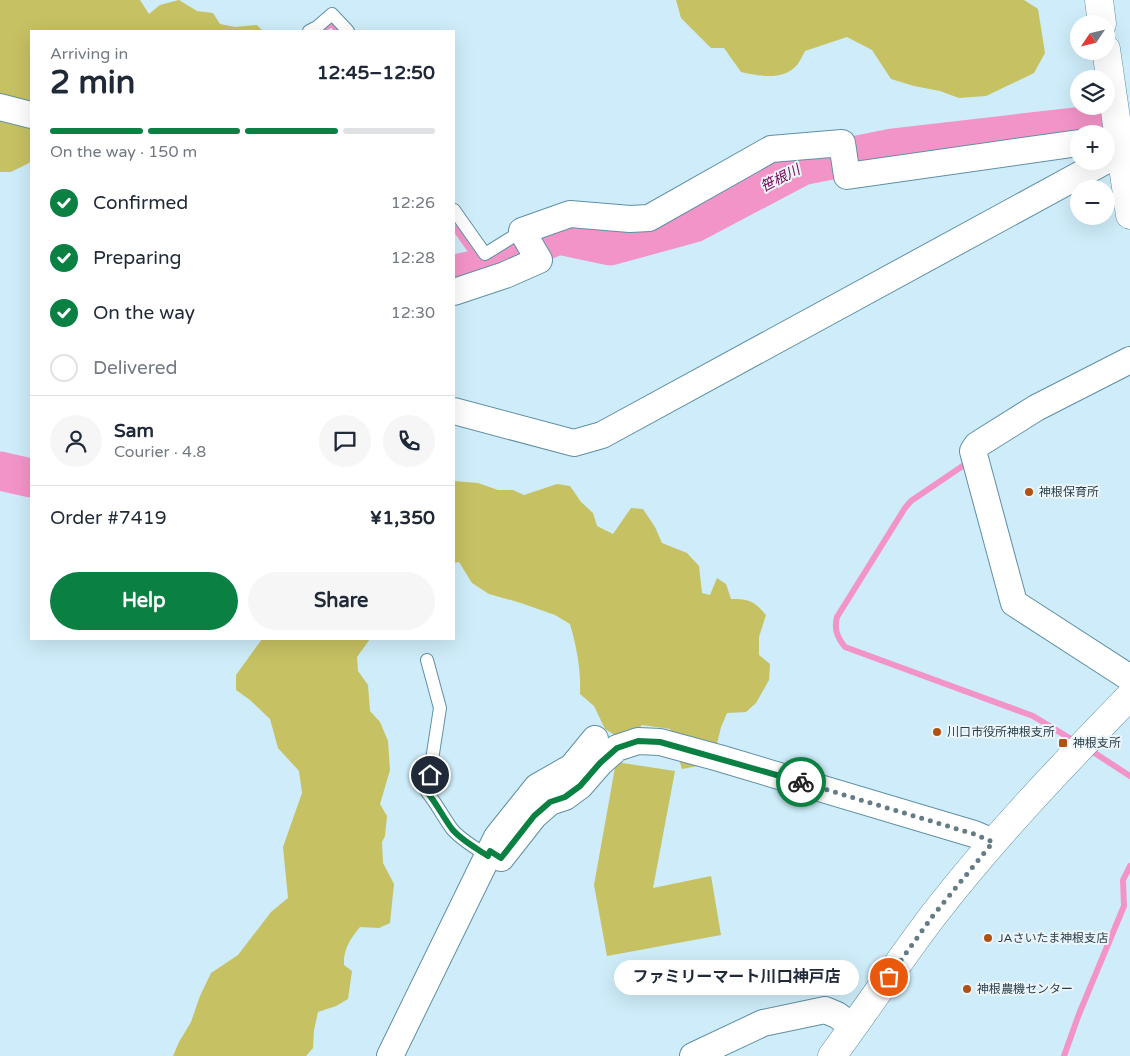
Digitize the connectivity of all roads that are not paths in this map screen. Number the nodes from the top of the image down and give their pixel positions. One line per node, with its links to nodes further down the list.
1 (1099, 0): 2 (street)
2 (1101, 15)
3 (311, 30): 4 (lane)
4 (347, 30)
5 (1107, 60): 8 (street)
6 (0, 108): 7 (street)
7 (30, 115)
8 (1111, 125)
9 (1070, 145): 14 (street)
10 (1115, 161): 13 (street)
11 (1076, 170): 17 (street)
12 (455, 211): 14 (lane)
13 (1130, 215)
14 (522, 231): 15 (street)
15 (455, 292)
16 (1130, 360): 19 (street)
17 (455, 411)
18 (427, 660): 23 (lane)
19 (1130, 678)
20 (1130, 696): 22 (street)
21 (595, 739): 23 (street)
22 (993, 842): 23 (street); 24 (street)
23 (489, 853): 25 (street)
24 (853, 1027): 26 (street); 27 (street)
25 (390, 1056)
26 (693, 1056)
27 (832, 1056)

